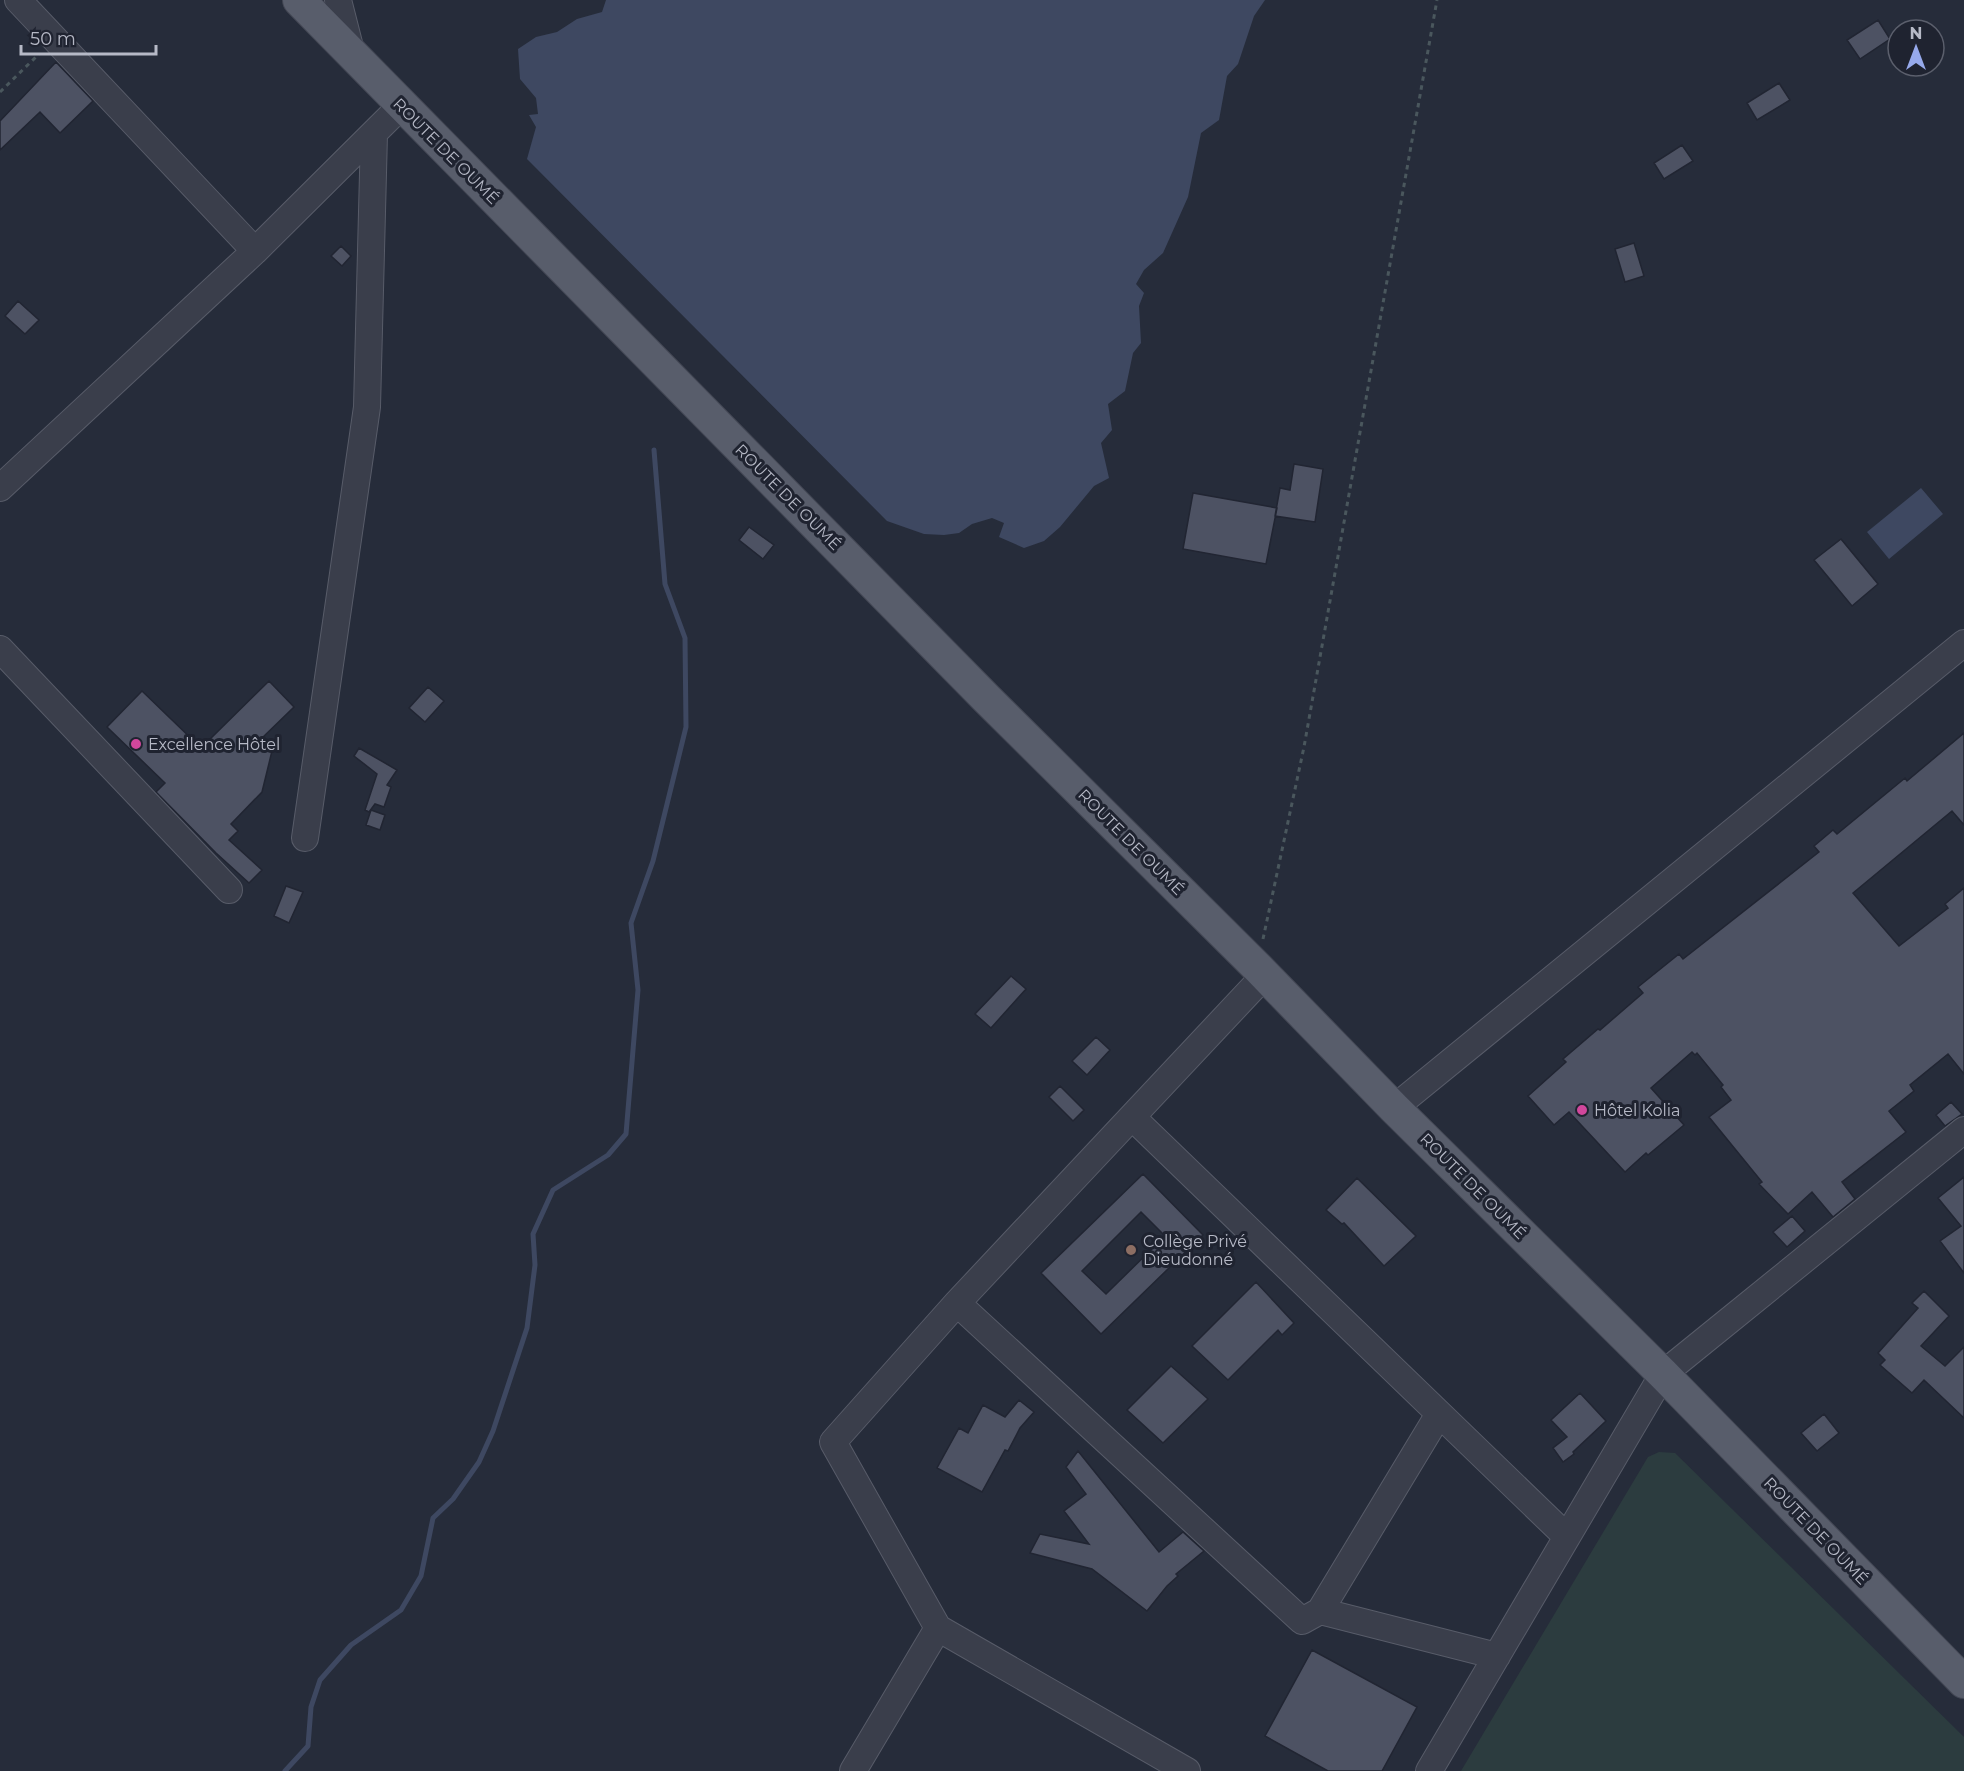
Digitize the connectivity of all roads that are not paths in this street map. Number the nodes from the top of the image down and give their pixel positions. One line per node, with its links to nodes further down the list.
1 (18, 0): 7 (street)
2 (299, 0): 4 (main road, ROUTE DE OUMÉ)
3 (338, 0): 4 (street)
4 (352, 56): 5 (main road, ROUTE DE OUMÉ)
5 (401, 106): 6 (street); 13 (main road, ROUTE DE OUMÉ)
6 (374, 134): 7 (street); 11 (street)
7 (255, 251): 8 (street)
8 (0, 488)
9 (1964, 644): 14 (street)
10 (0, 649): 12 (street)
11 (305, 838)
12 (229, 890)
13 (1261, 971): 14 (main road, ROUTE DE OUMÉ); 15 (street)
14 (1394, 1108): 18 (main road, ROUTE DE OUMÉ)
15 (1132, 1117): 17 (street); 19 (street)
16 (1964, 1130): 18 (street)
17 (957, 1303): 21 (street); 22 (street)
18 (1663, 1374): 20 (street); 24 (main road, ROUTE DE OUMÉ)
19 (1439, 1414): 20 (street); 21 (street)
20 (1567, 1537): 23 (street)
21 (1320, 1611): 23 (street)
22 (938, 1628): 25 (street); 26 (street)
23 (1497, 1656): 27 (street)
24 (1964, 1682)
25 (853, 1771)
26 (1187, 1771)
27 (1429, 1771)

